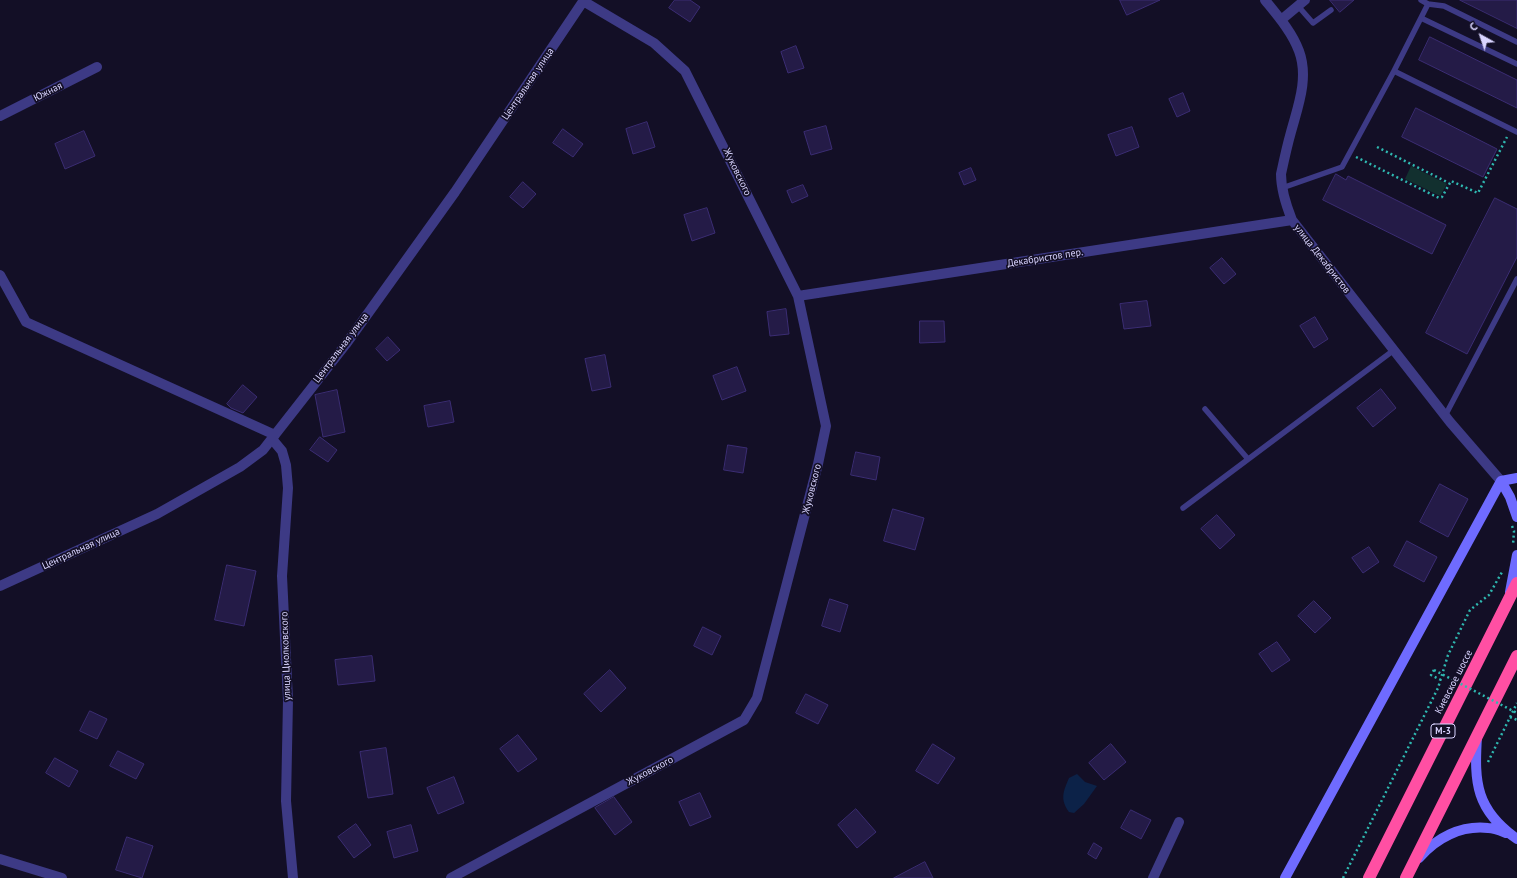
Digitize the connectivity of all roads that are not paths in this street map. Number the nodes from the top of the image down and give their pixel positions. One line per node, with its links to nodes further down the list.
1 (583, 0): 19 (street, Жуковского); 23 (street, Центральная улица)
2 (1265, 0): 8 (street, улица Декабристов)
3 (1421, 0): 5 (lane)
4 (1301, 3): 6 (lane); 8 (street)
5 (1428, 4): 7 (lane); 9 (lane)
6 (1331, 10)
7 (1421, 18): 10 (lane); 12 (lane)
8 (1281, 20): 15 (street, улица Декабристов)
9 (1517, 42)
10 (1517, 64)
11 (97, 68): 13 (street, Южная)
12 (1394, 71): 14 (lane); 15 (lane)
13 (0, 116)
14 (1514, 130)
15 (1282, 188): 16 (street, улица Декабристов)
16 (1292, 220): 19 (street, Декабристов пер.); 20 (street, улица Декабристов)
17 (0, 275): 23 (street)
18 (1517, 279): 22 (lane)
19 (798, 296): 42 (street, Жуковского)
20 (1394, 350): 22 (street, улица Декабристов); 24 (lane)
21 (1205, 409): 24 (lane)
22 (1445, 416): 26 (street, улица Декабристов)
23 (274, 437): 32 (street, Центральная улица); 41 (street, улица Циолковского)
24 (1248, 459): 28 (lane)
25 (1517, 478): 26 (street)
26 (1501, 481): 27 (street); 29 (street)
27 (1488, 506): 29 (street); 44 (street)
28 (1184, 508)
29 (1514, 516)
30 (1515, 551): 33 (street)
31 (1517, 583): 33 (highway, Киевское шоссе / М-3)
32 (0, 586)
33 (1508, 601): 45 (highway, Киевское шоссе / М-3)
34 (1517, 656): 35 (highway)
35 (1478, 735): 37 (street); 39 (highway)
36 (1179, 822): 43 (street)
37 (1513, 836): 39 (street)
38 (0, 859): 40 (street)
39 (1413, 864): 46 (highway)
40 (62, 878)
41 (293, 878)
42 (451, 878)
43 (1153, 878)
44 (1285, 878)
45 (1368, 878)
46 (1406, 878)

